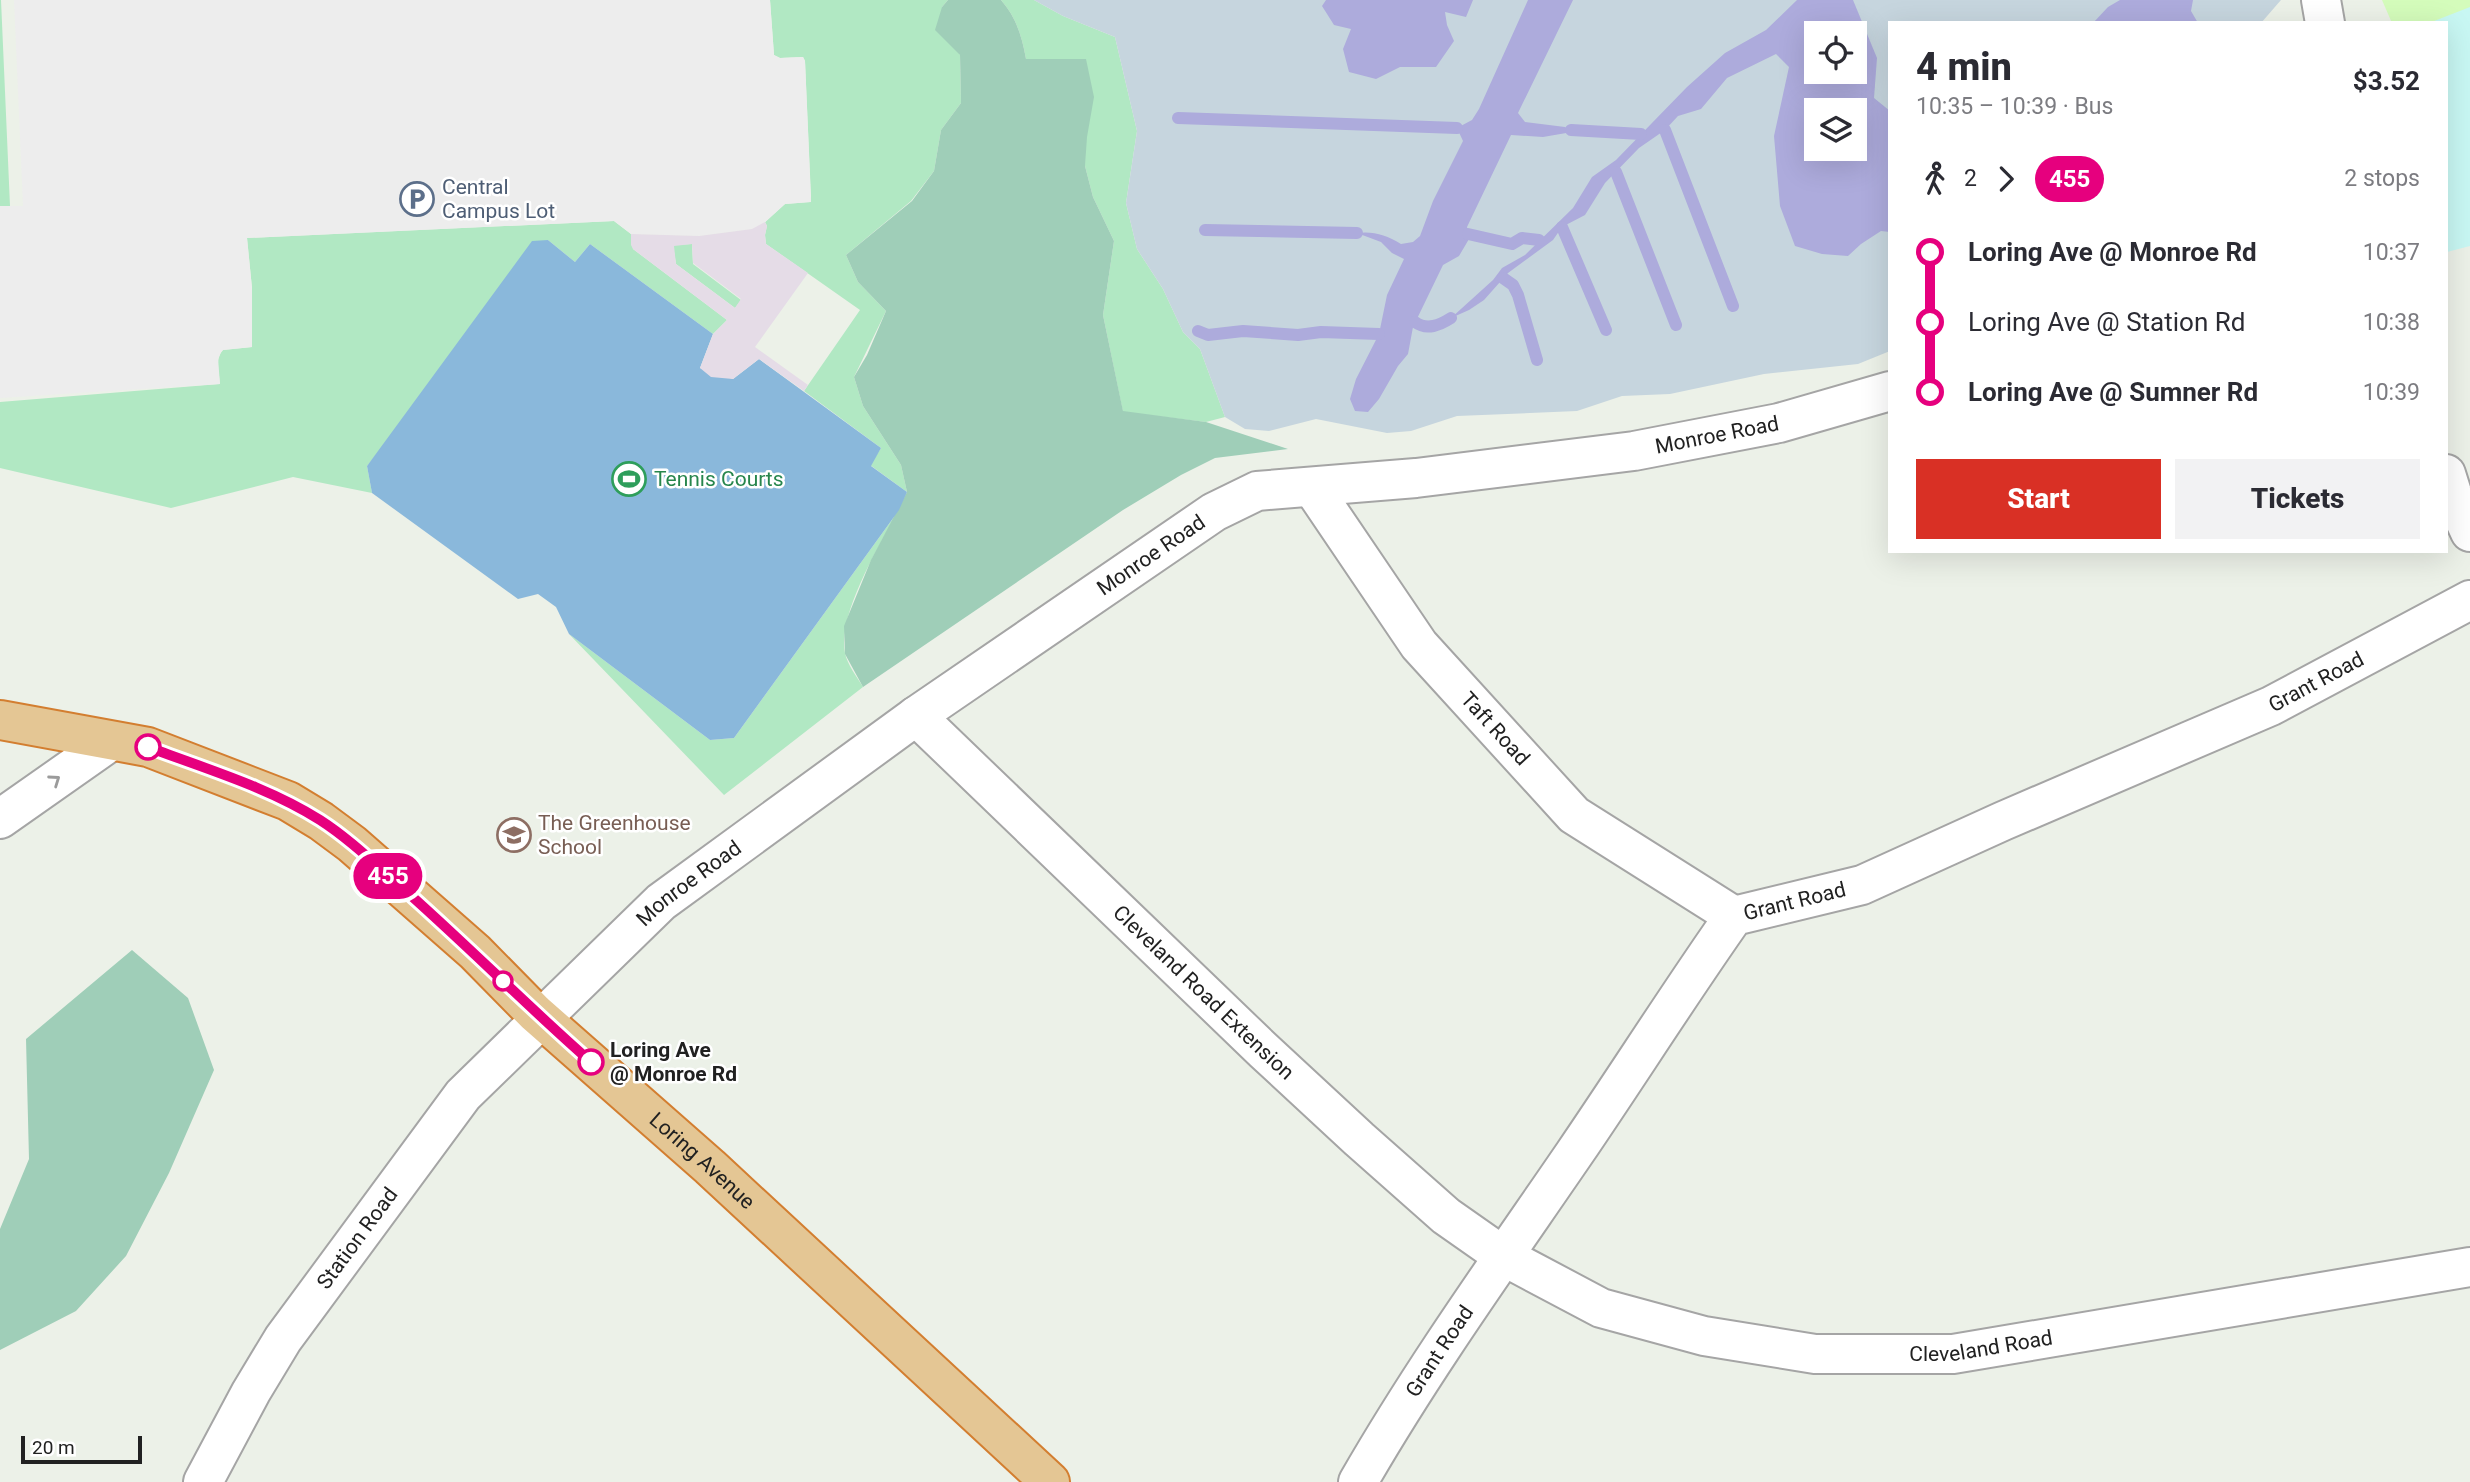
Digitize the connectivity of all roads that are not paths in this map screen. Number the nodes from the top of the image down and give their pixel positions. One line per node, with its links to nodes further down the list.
1 (2321, 0): 2 (street)
2 (2325, 21)
3 (1888, 392): 5 (street, Monroe Road)
4 (2448, 480): 6 (street)
5 (1312, 487): 8 (street, Monroe Road); 12 (street, Taft Road)
6 (2470, 532)
7 (2470, 600): 12 (street, Grant Road)
8 (916, 716): 13 (street, Monroe Road); 14 (street, Cleveland Road Extension)
9 (0, 720): 10 (highway, Loring Avenue)
10 (111, 741): 11 (street, one-way to 10); 13 (highway, Loring Avenue)
11 (0, 819)
12 (1734, 916): 14 (street, Grant Road)
13 (540, 1017): 16 (street, Station Road); 17 (highway, Loring Avenue)
14 (1503, 1256): 15 (street, Cleveland Road); 18 (street, Grant Road)
15 (2470, 1267)
16 (203, 1482)
17 (1050, 1482)
18 (1358, 1482)

